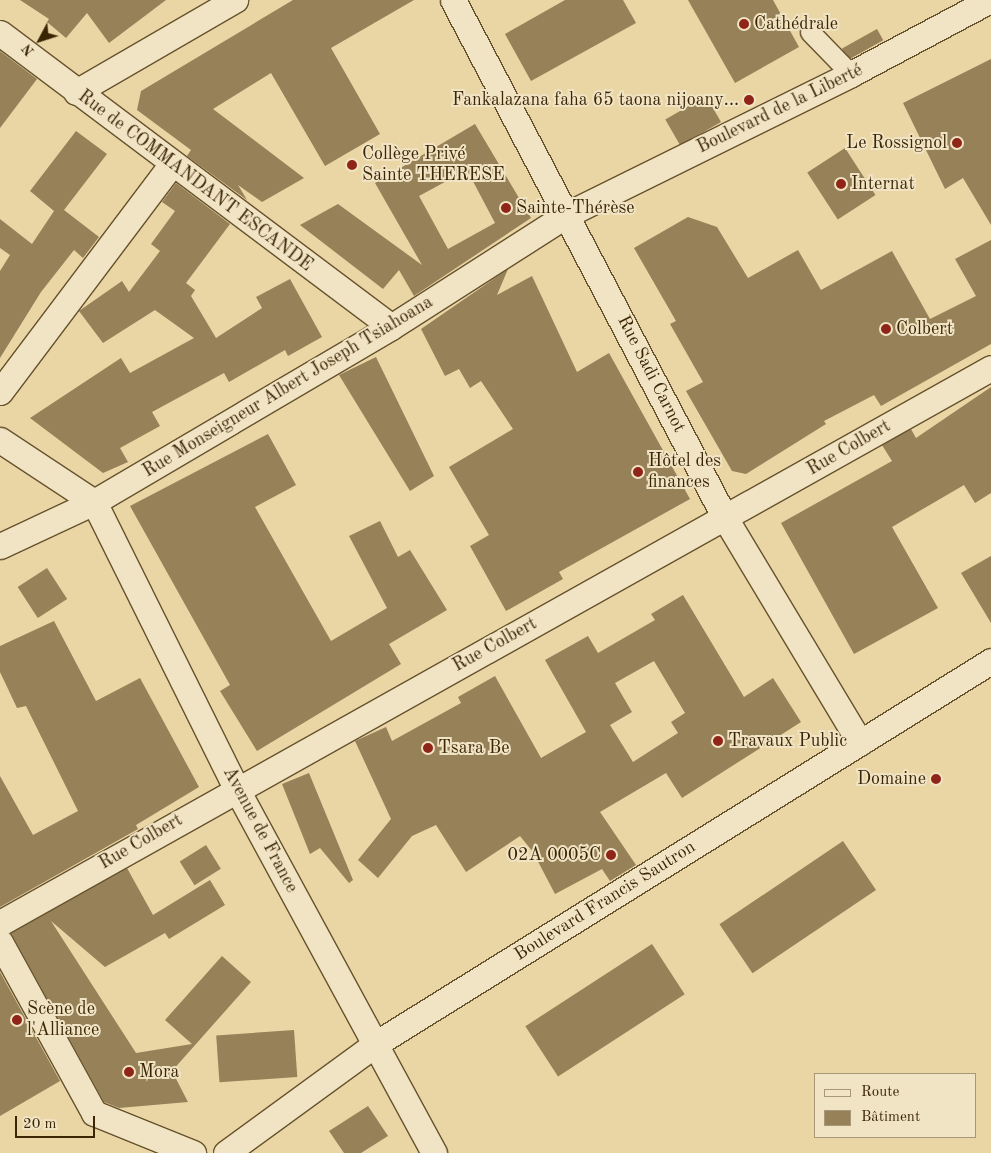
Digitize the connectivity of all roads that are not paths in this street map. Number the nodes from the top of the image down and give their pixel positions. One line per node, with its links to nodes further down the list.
1 (235, 0): 7 (street)
2 (452, 0): 9 (street, Rue Sadi Carnot)
3 (990, 0): 6 (street, Boulevard de la Liberté)
4 (810, 32): 6 (street)
5 (0, 33): 7 (street, Rue de COMMANDANT ESCANDE)
6 (851, 74): 9 (street, Boulevard de la Liberté)
7 (76, 92): 8 (street, Rue de COMMANDANT ESCANDE)
8 (172, 164): 10 (street, Rue de COMMANDANT ESCANDE); 12 (street)
9 (568, 214): 10 (street, Rue Monseigneur Albert Joseph Tsiahoana); 15 (street, Rue Sadi Carnot)
10 (392, 327): 14 (street, Rue Monseigneur Albert Joseph Tsiahoana)
11 (991, 368): 15 (street, Rue Colbert)
12 (0, 392)
13 (0, 440): 14 (street)
14 (94, 502): 16 (street, Rue Monseigneur Albert Joseph Tsiahoana); 19 (street, Avenue de France)
15 (726, 518): 18 (street, Rue Sadi Carnot); 19 (street, Rue Colbert)
16 (0, 546)
17 (991, 661): 18 (street, Boulevard Francis Sautron)
18 (860, 743): 22 (street, Boulevard Francis Sautron)
19 (236, 788): 20 (street, Rue Colbert); 22 (street, Avenue de France)
20 (0, 923)
21 (0, 942): 23 (street)
22 (377, 1043): 24 (street, Boulevard Francis Sautron); 25 (street, Avenue de France)
23 (193, 1153)
24 (226, 1153)
25 (434, 1153)

